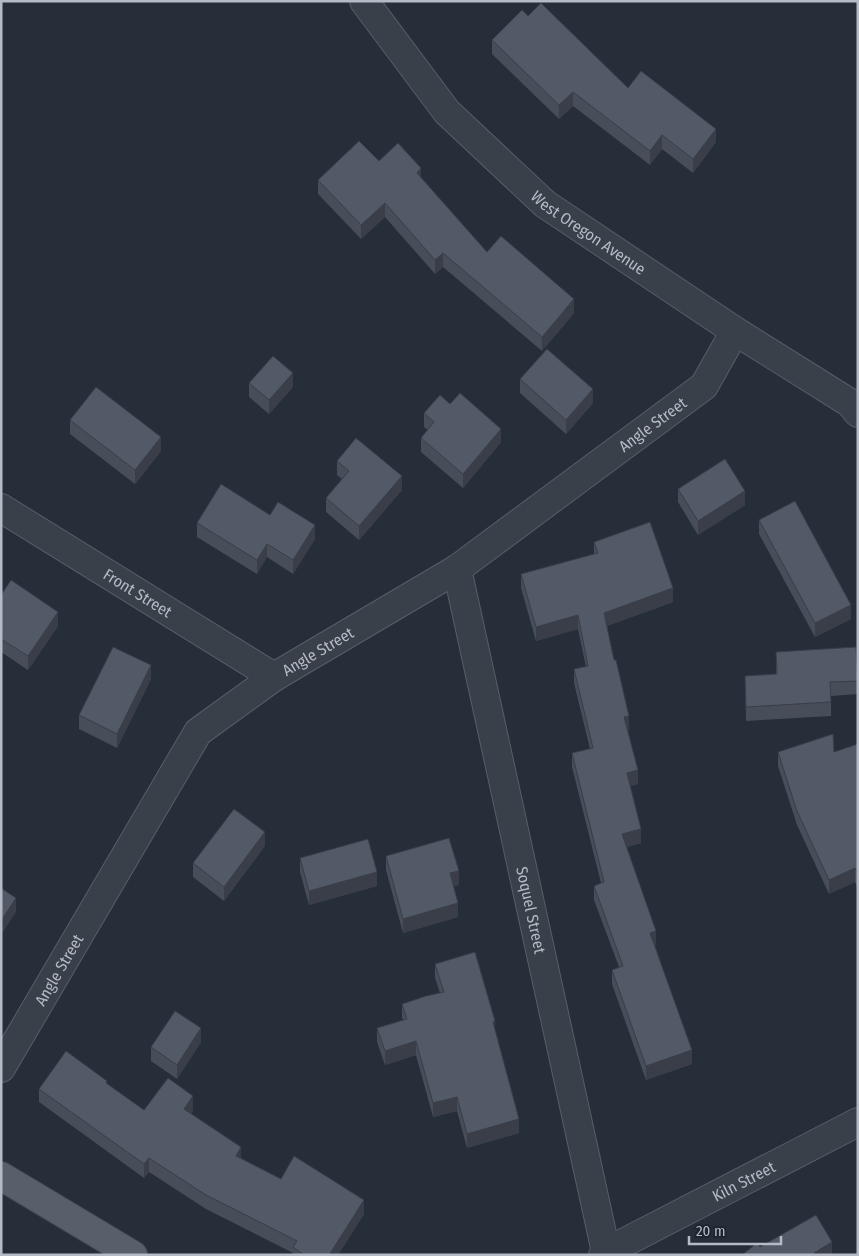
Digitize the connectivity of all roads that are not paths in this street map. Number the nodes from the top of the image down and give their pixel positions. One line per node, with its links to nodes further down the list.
1 (364, 1): 2 (street, West Oregon Avenue)
2 (735, 331): 3 (street, West Oregon Avenue); 5 (street, Angle Street)
3 (858, 413)
4 (1, 508): 6 (street, Front Street)
5 (457, 569): 6 (street, Angle Street); 10 (street, Soquel Street)
6 (274, 677): 7 (street, Angle Street)
7 (1, 1068)
8 (858, 1122): 10 (street, Kiln Street)
9 (1, 1176): 11 (main road)
10 (604, 1253)
11 (133, 1255)

